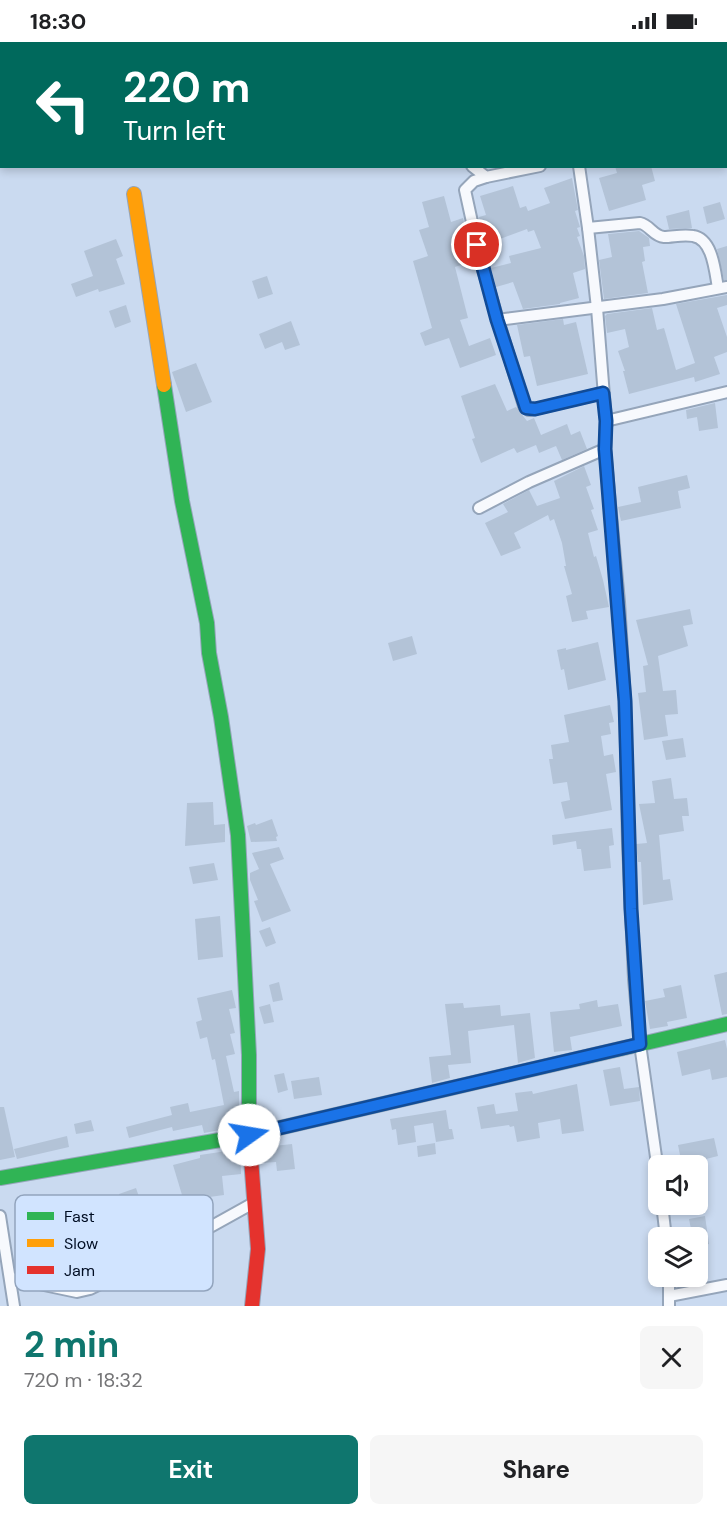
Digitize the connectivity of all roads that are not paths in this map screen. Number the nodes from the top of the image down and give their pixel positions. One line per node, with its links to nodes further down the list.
1 (475, 168): 4 (street)
2 (530, 168): 4 (street)
3 (579, 168): 6 (street)
4 (486, 177): 9 (street)
5 (134, 194): 17 (street)
6 (588, 228): 7 (street); 8 (street)
7 (723, 287): 8 (street)
8 (597, 308): 9 (street); 11 (street)
9 (497, 320): 11 (street)
10 (727, 392): 12 (street)
11 (603, 393): 12 (street)
12 (606, 421): 13 (street)
13 (605, 449): 14 (street); 16 (street)
14 (479, 508)
15 (727, 1024): 16 (street)
16 (640, 1044): 17 (street); 18 (street)
17 (249, 1135): 19 (street); 20 (street)
18 (656, 1155)
19 (0, 1178)
20 (255, 1202): 22 (street); 28 (street)
21 (0, 1216): 23 (street)
22 (213, 1225)
23 (11, 1278): 24 (street); 27 (street)
24 (15, 1279)
25 (727, 1285): 26 (street)
26 (669, 1301)
27 (14, 1306)
28 (252, 1306)

